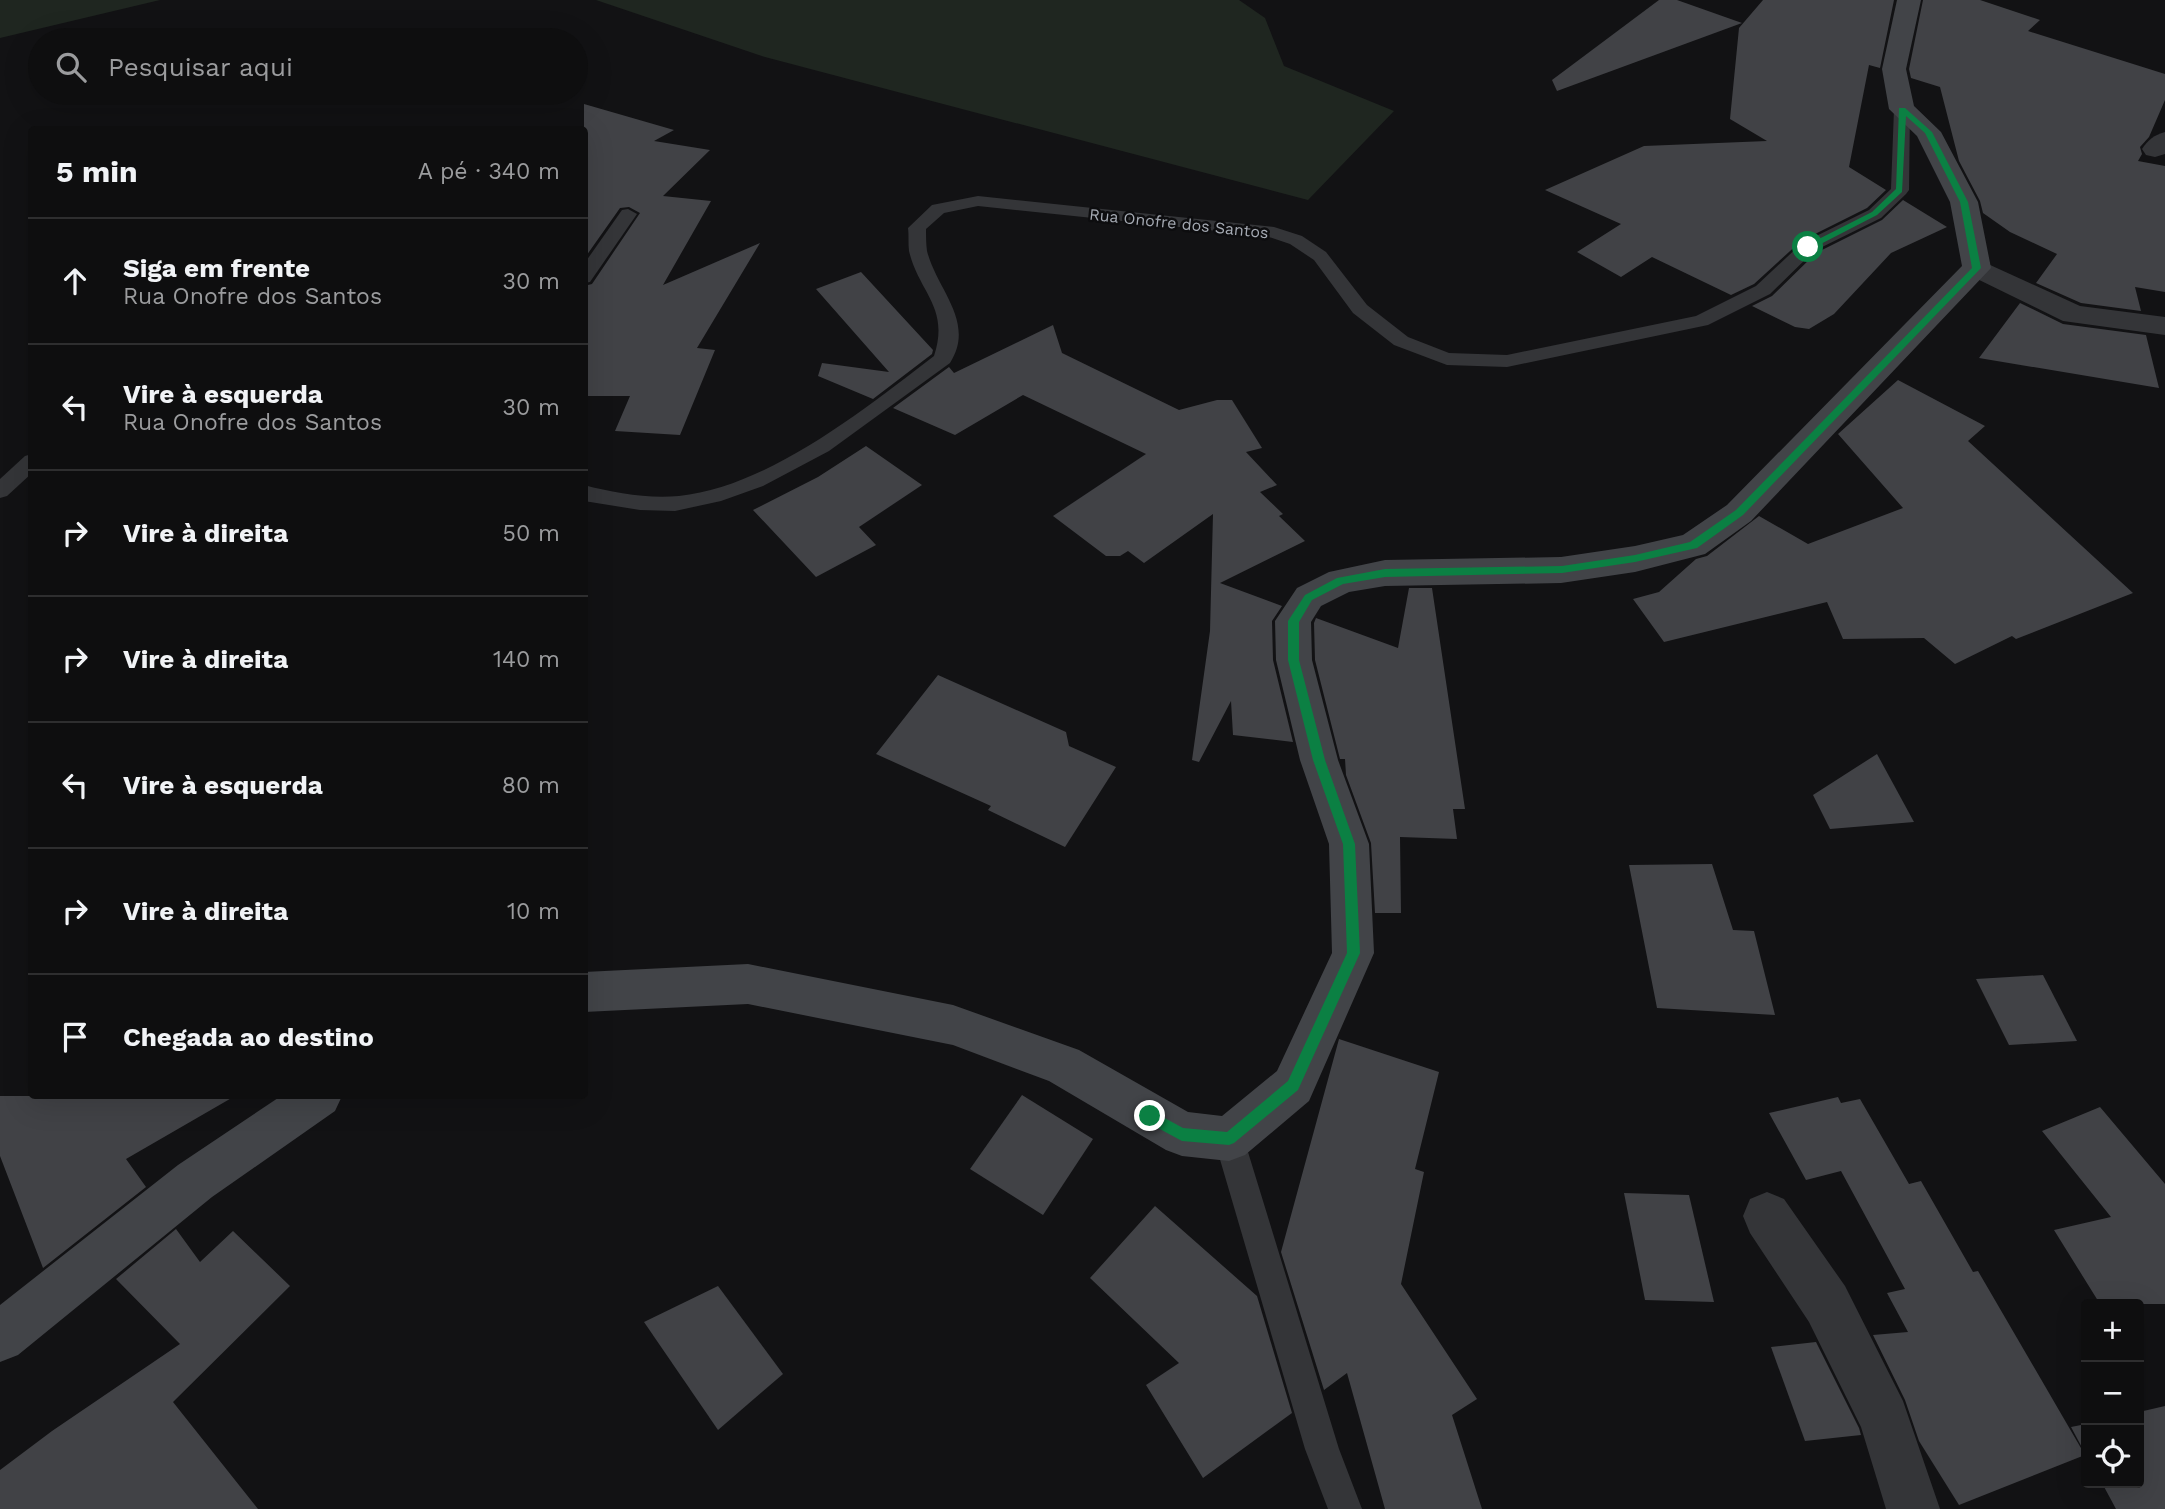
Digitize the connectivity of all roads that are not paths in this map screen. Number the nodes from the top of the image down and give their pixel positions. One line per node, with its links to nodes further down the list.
1 (1909, 0): 2 (street)
2 (1902, 109): 4 (street); 9 (lane, Rua Onofre dos Santos)
3 (628, 214): 5 (lane)
4 (1977, 268): 6 (street); 12 (street)
5 (588, 272)
6 (2165, 326)
7 (28, 465): 8 (lane)
8 (0, 491)
9 (588, 494)
10 (588, 992): 12 (street)
11 (316, 1099): 14 (street)
12 (1229, 1139): 15 (lane)
13 (1767, 1216): 16 (street)
14 (0, 1337)
15 (1345, 1509)
16 (1913, 1509)

